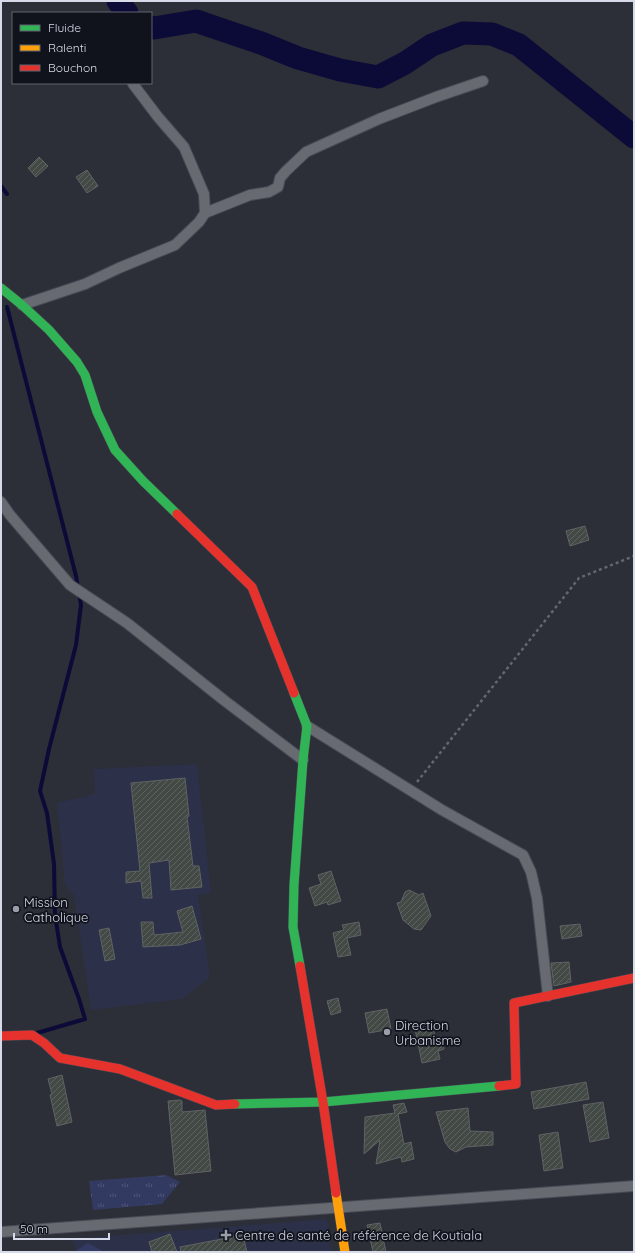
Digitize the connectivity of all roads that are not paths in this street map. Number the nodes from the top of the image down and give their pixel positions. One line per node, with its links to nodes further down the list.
1 (483, 82): 3 (street)
2 (133, 84): 3 (street)
3 (205, 213): 5 (street)
4 (1, 288): 5 (street)
5 (22, 305): 7 (street)
6 (1, 502): 8 (street)
7 (308, 726): 8 (street); 10 (street)
8 (303, 760): 12 (street)
9 (634, 978): 10 (street)
10 (548, 996): 12 (street)
11 (1, 1036): 12 (street)
12 (323, 1102): 14 (street)
13 (634, 1186): 14 (street)
14 (338, 1207): 15 (street); 16 (street)
15 (1, 1232)
16 (345, 1252)

